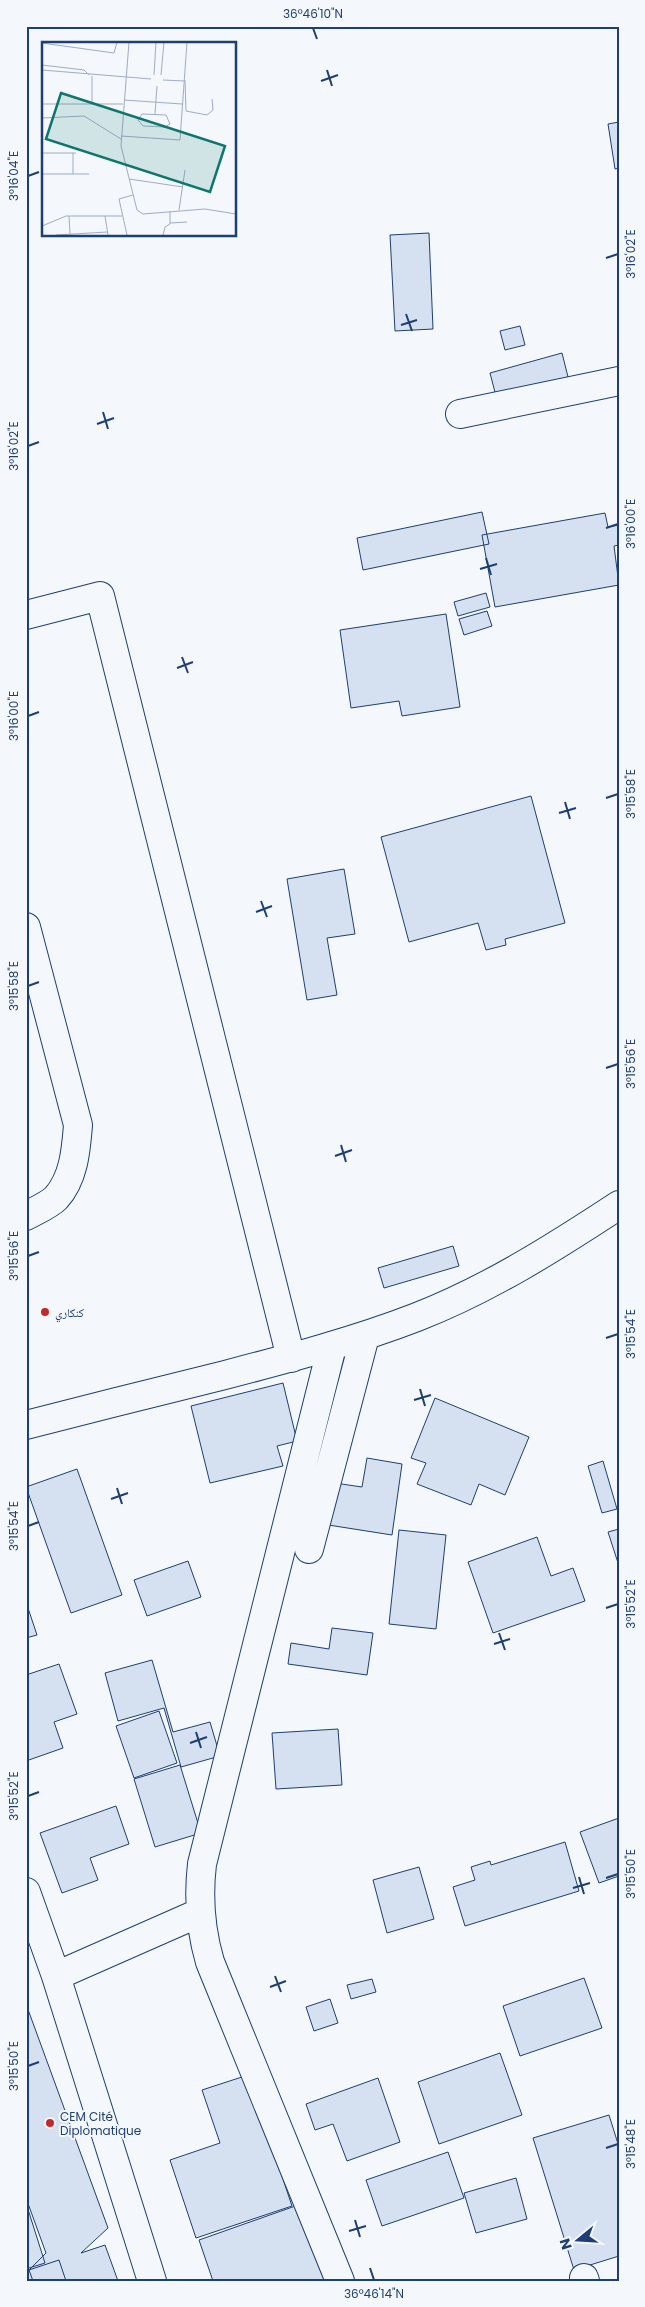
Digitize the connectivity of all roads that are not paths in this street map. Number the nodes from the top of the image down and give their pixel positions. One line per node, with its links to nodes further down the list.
1 (619, 380): 2 (street)
2 (460, 414)
3 (26, 615): 9 (street)
4 (26, 927): 6 (street)
5 (619, 1205): 7 (street)
6 (26, 1216)
7 (365, 1336): 8 (street); 11 (street)
8 (332, 1346): 9 (street); 13 (street)
9 (291, 1358): 10 (street)
10 (26, 1425)
11 (309, 1549)
12 (26, 1892): 14 (street)
13 (199, 1913): 14 (street); 16 (street)
14 (56, 1976): 15 (street)
15 (152, 2281)
16 (340, 2281)

